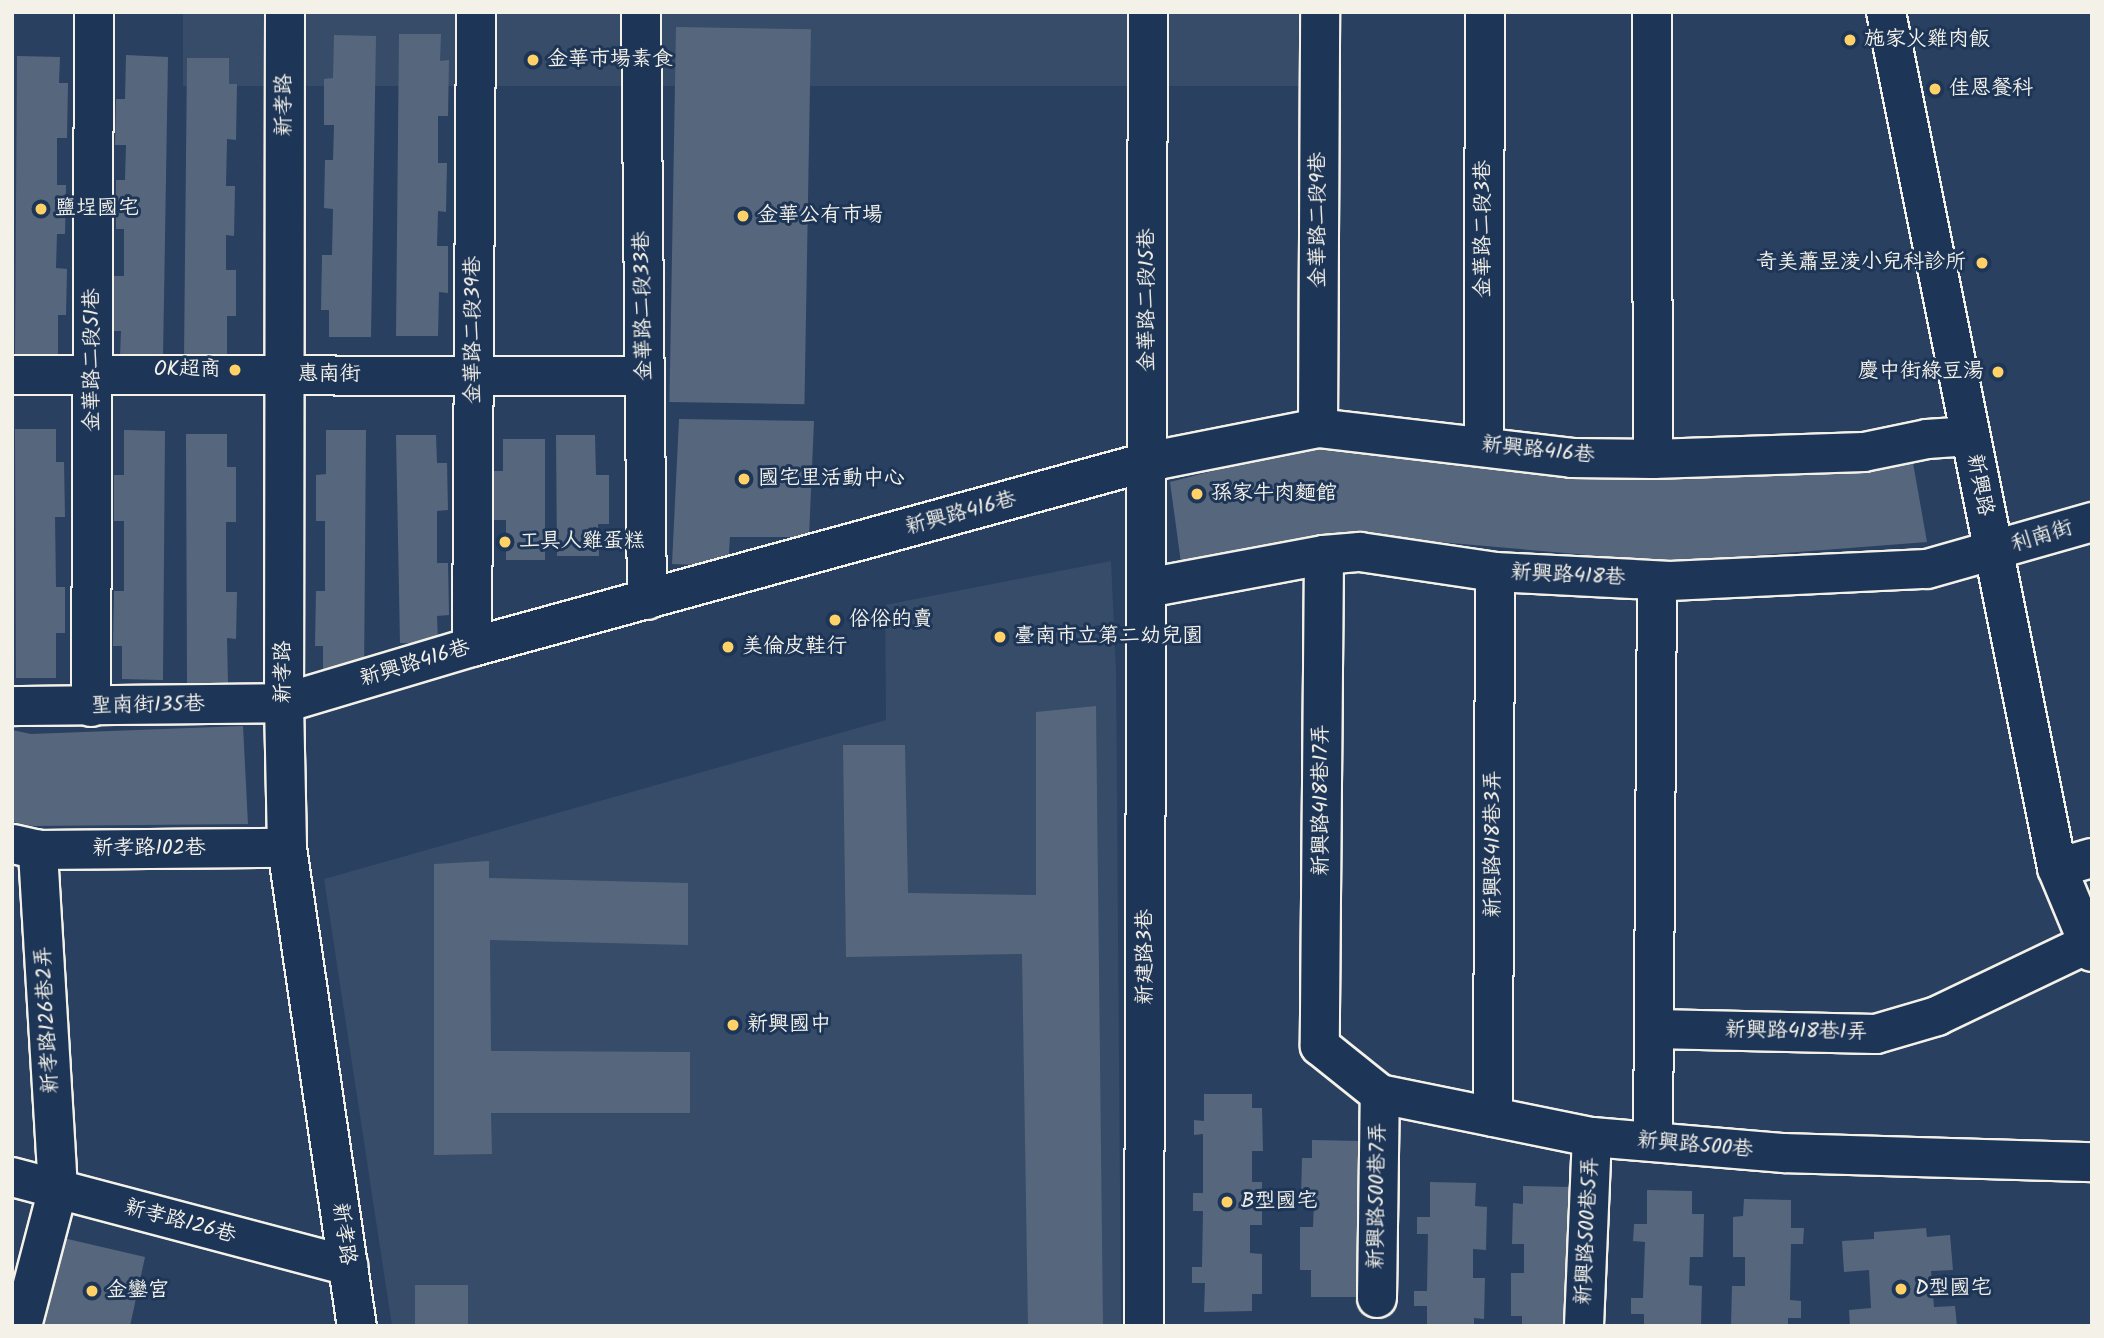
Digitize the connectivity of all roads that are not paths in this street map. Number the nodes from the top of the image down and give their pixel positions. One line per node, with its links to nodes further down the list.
1 (94, 12): 11 (street, 金華路二段51巷)
2 (285, 12): 12 (street, 新孝路)
3 (476, 12): 13 (street, 金華路二段39巷)
4 (641, 12): 14 (street, 金華路二段33巷)
5 (1148, 12): 19 (street, 金華路二段15巷)
6 (1320, 12): 15 (street, 金華路二段9巷)
7 (1485, 12): 17 (street, 金華路二段3巷)
8 (1652, 12): 18 (street)
9 (1886, 12): 16 (street, 新興路)
10 (12, 374): 11 (street, 惠南街)
11 (93, 375): 12 (street, 惠南街); 30 (street, 金華路二段51巷)
12 (284, 375): 13 (street, 惠南街); 28 (street, 新孝路)
13 (473, 376): 14 (street, 惠南街); 27 (street, 金華路二段39巷)
14 (645, 376): 26 (street, 金華路二段33巷)
15 (1318, 428): 17 (street, 新興路416巷); 19 (street, 新興路416巷)
16 (1970, 436): 18 (street, 新興路416巷); 21 (street, 新興路)
17 (1484, 446): 18 (street, 新興路416巷)
18 (1653, 459)
19 (1147, 463): 25 (street, 金華路二段15巷); 26 (street, 新興路416巷)
20 (2092, 522): 21 (street, 利南街)
21 (1992, 552): 24 (street, 新興路418巷); 33 (street, 新興路)
22 (1324, 555): 23 (street, 新興路418巷); 25 (street, 新興路418巷); 36 (street, 新興路418巷17弄)
23 (1495, 572): 24 (street, 新興路418巷); 38 (street, 新興路418巷3弄)
24 (1657, 581): 35 (street)
25 (1147, 587): 48 (street, 新建路3巷)
26 (647, 600): 27 (street, 新興路416巷)
27 (471, 647): 28 (street, 新興路416巷)
28 (284, 703): 30 (street, 聖南街135巷); 32 (street, 新孝路)
29 (12, 706): 30 (street, 聖南街135巷)
30 (91, 707)
31 (25, 847): 32 (street, 新孝路102巷); 43 (street, 新孝路126巷2弄)
32 (287, 848): 44 (street, 新孝路)
33 (2075, 863): 34 (street, 新興路)
34 (2089, 948): 35 (street, 新興路418巷1弄)
35 (1655, 1029): 40 (street)
36 (1320, 1046): 37 (street, 新興路500巷)
37 (1380, 1094): 38 (street, 新興路500巷); 45 (street, 新興路500巷7弄)
38 (1493, 1117): 39 (street, 新興路500巷)
39 (1592, 1137): 40 (street, 新興路500巷); 49 (street, 新興路500巷5弄)
40 (1653, 1142): 41 (street, 新興路500巷)
41 (2092, 1162)
42 (12, 1177): 43 (street, 新孝路126巷)
43 (58, 1189): 44 (street, 新孝路126巷); 46 (street, 新孝路126巷2弄)
44 (348, 1266): 47 (street, 新孝路)
45 (1377, 1298)
46 (22, 1326)
47 (357, 1326)
48 (1144, 1326)
49 (1584, 1326)

